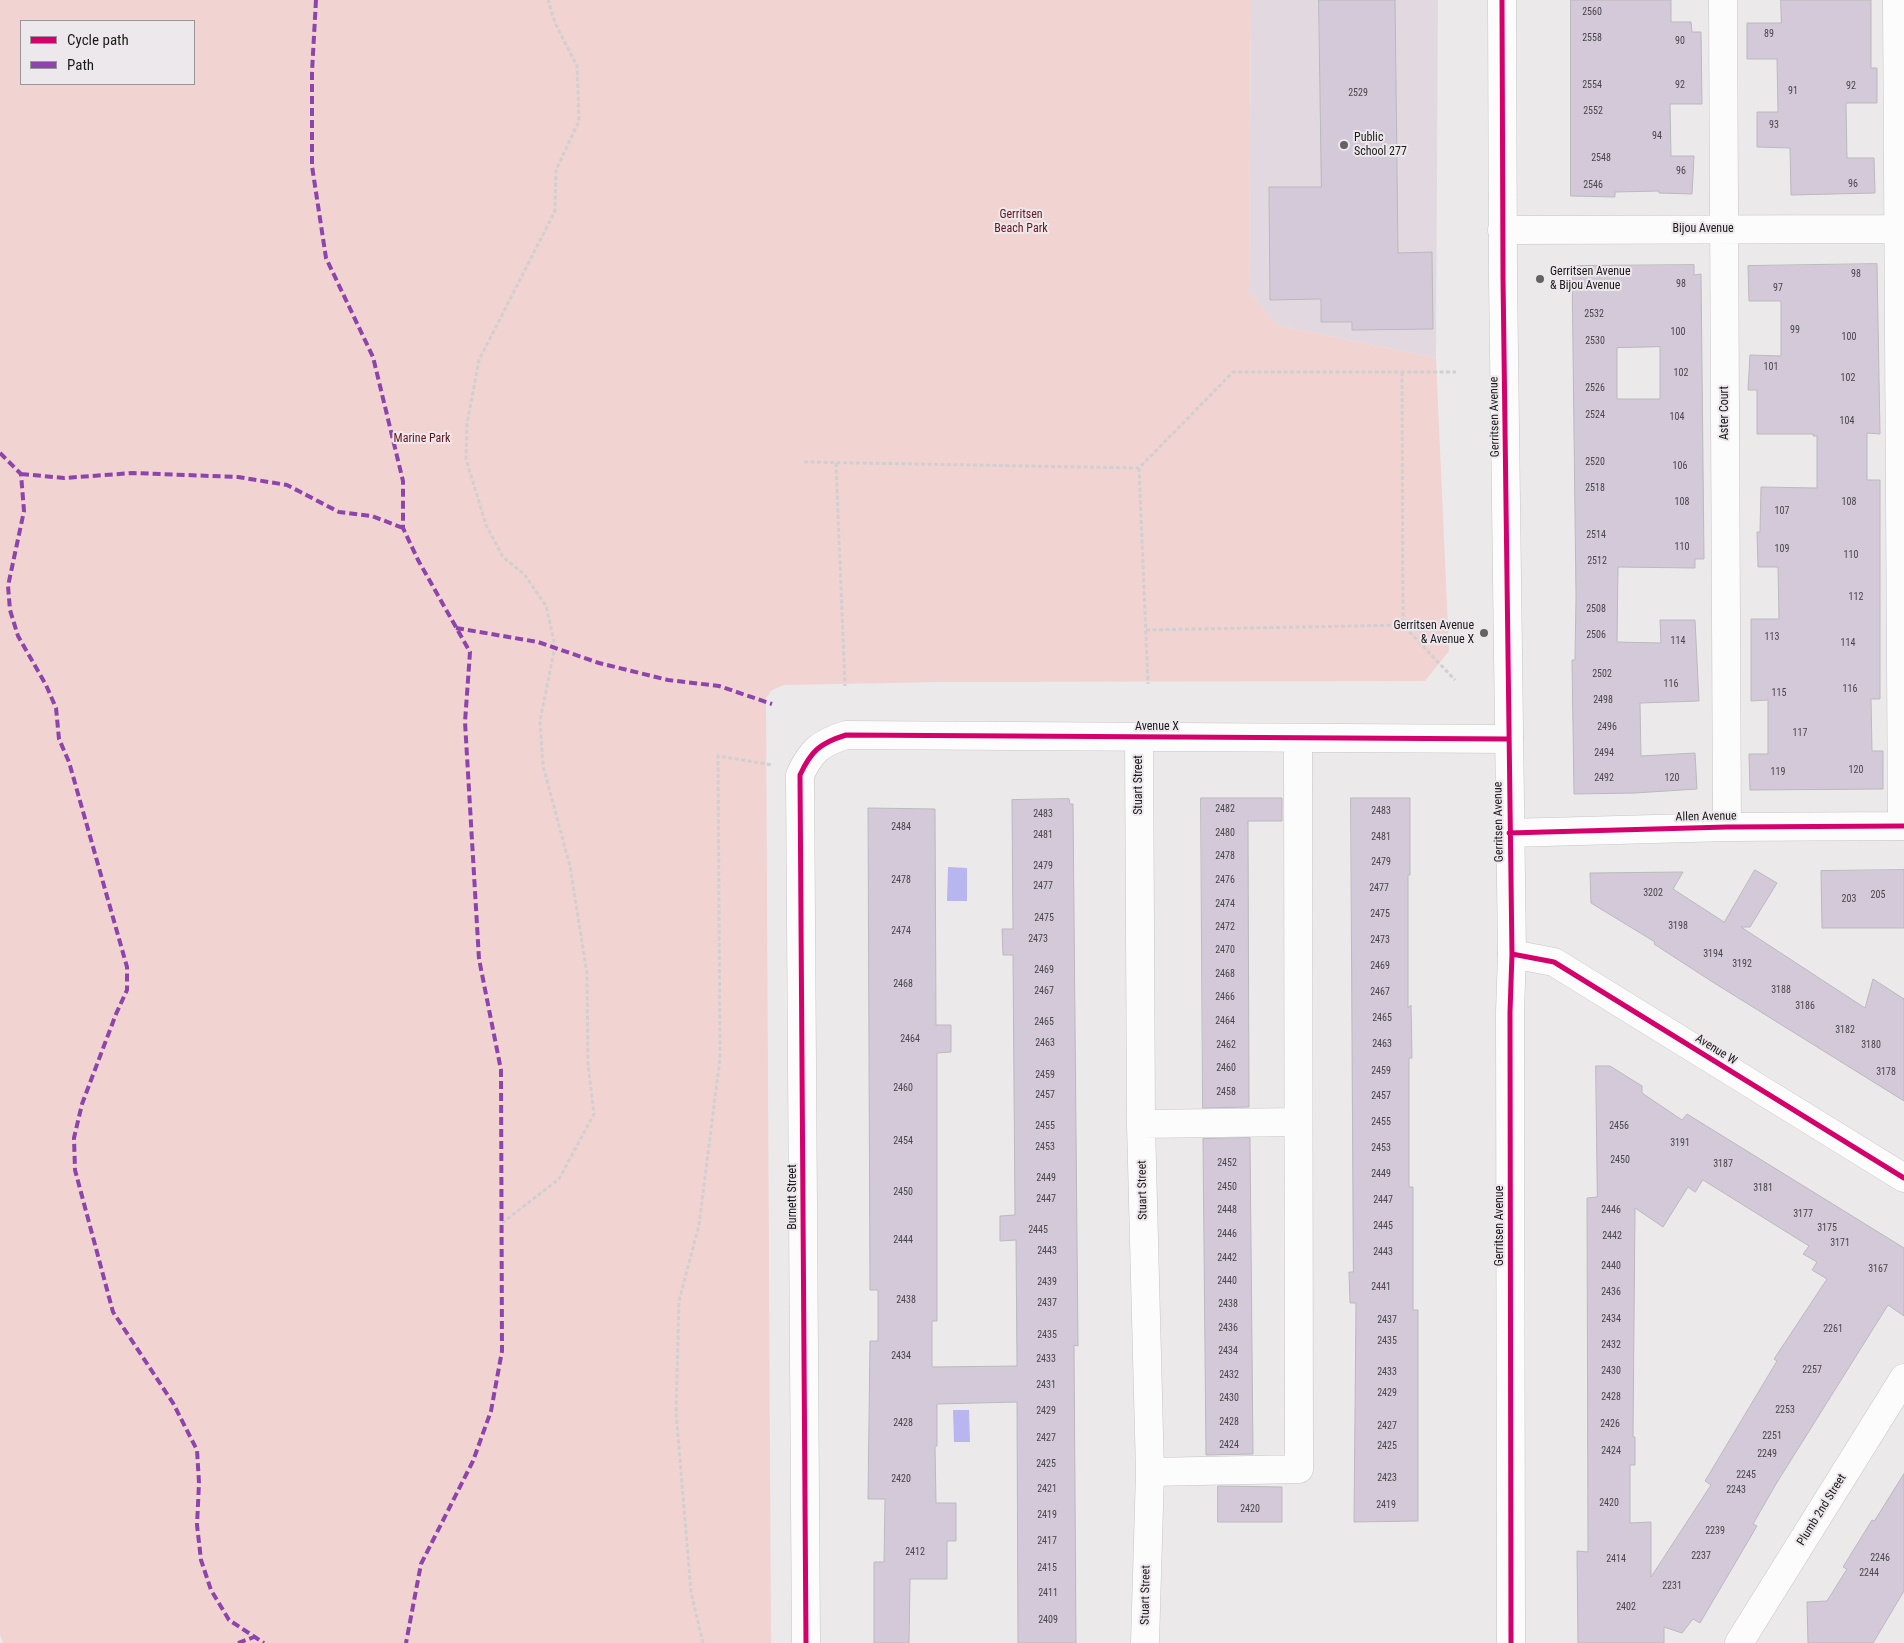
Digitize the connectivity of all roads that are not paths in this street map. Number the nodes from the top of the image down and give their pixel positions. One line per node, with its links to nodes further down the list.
1 (1502, 0): 6 (street, Gerritsen Avenue)
2 (1723, 0): 4 (street, Aster Court)
3 (1897, 0): 5 (street)
4 (1724, 229): 5 (street, Bijou Avenue); 6 (street, Bijou Avenue); 12 (street, Aster Court)
5 (1901, 229): 11 (street)
6 (1502, 230): 9 (street, Gerritsen Avenue)
7 (1139, 737): 8 (street, Avenue X); 10 (street, Avenue X); 16 (street, Stuart Street)
8 (1298, 738): 9 (street, Avenue X); 15 (street)
9 (1509, 739): 13 (street, Gerritsen Avenue)
10 (810, 754): 20 (street, Burnett Street)
11 (1903, 826): 12 (street, Allen Avenue)
12 (1728, 827): 13 (street, Allen Avenue)
13 (1509, 833): 14 (street, Gerritsen Avenue)
14 (1512, 954): 17 (street, Avenue W); 22 (street, Gerritsen Avenue)
15 (1298, 1122): 16 (street); 19 (street)
16 (1141, 1124): 19 (street, Stuart Street)
17 (1904, 1178)
18 (1904, 1378): 23 (street, Plumb 2nd Street)
19 (1150, 1472): 21 (street, Stuart Street)
20 (806, 1643)
21 (1145, 1643)
22 (1511, 1643)
23 (1739, 1643)

